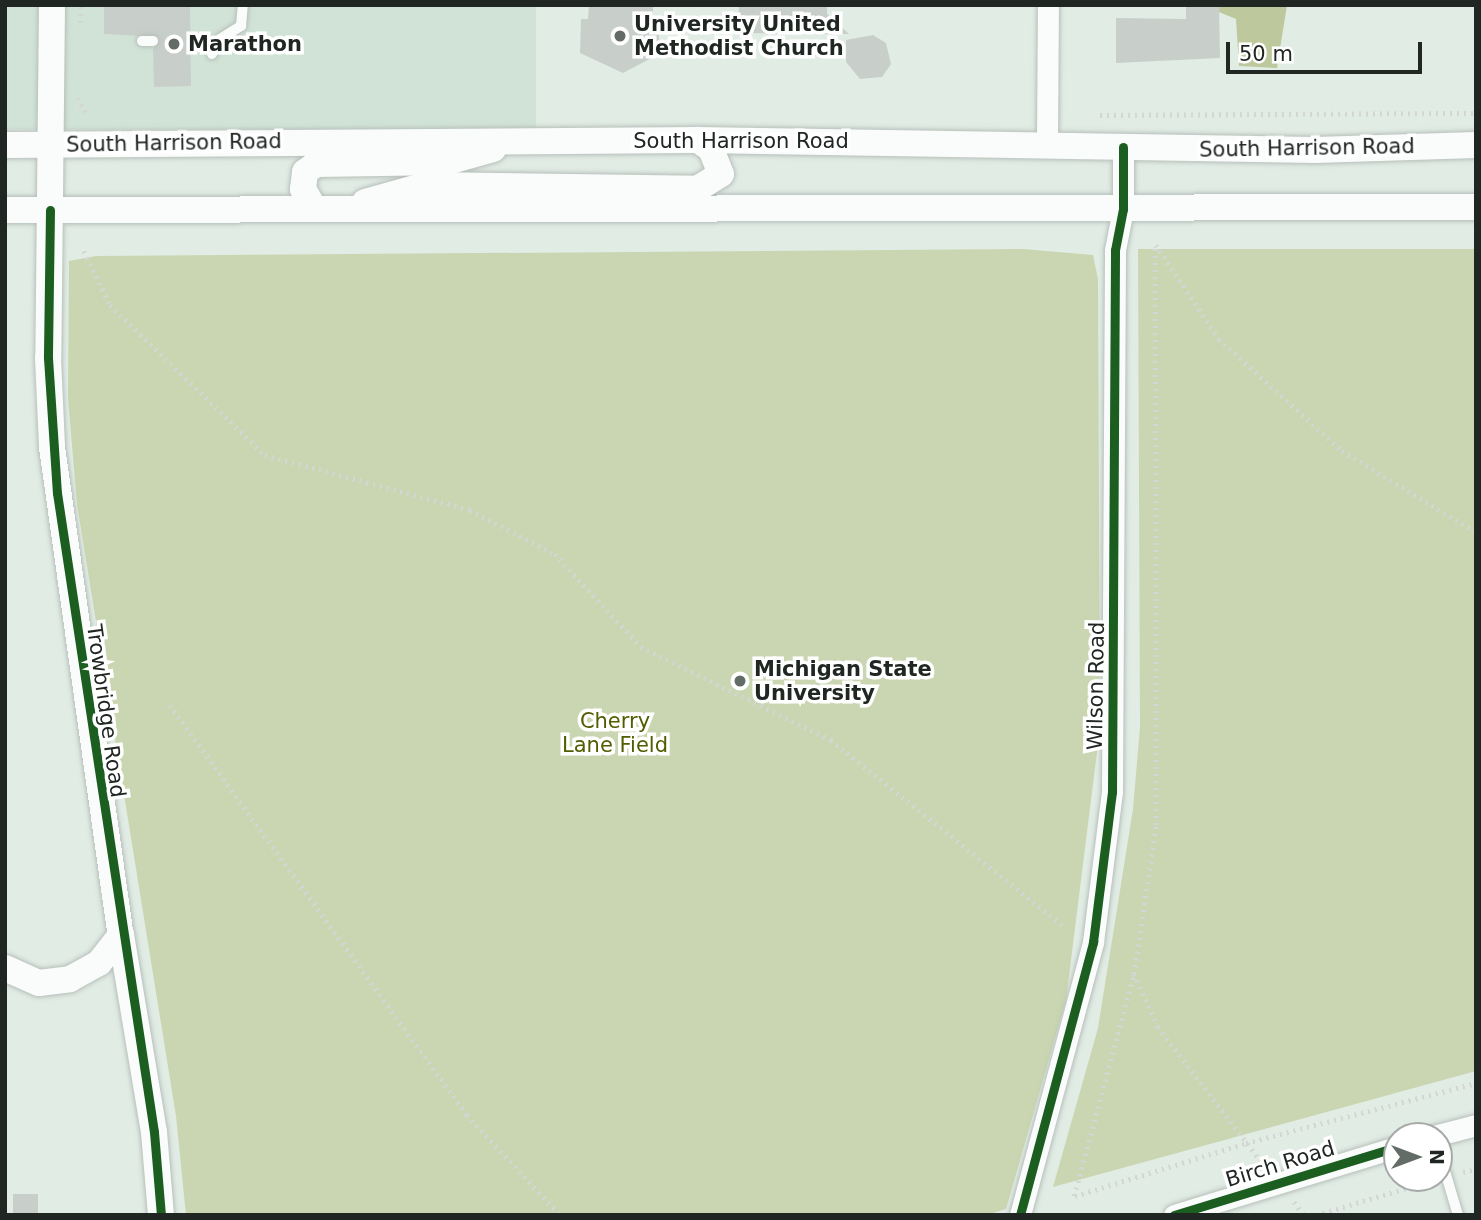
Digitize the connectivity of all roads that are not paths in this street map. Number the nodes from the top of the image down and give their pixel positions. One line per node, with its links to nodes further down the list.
1 (52, 5): 9 (street, Trowbridge Road)
2 (243, 5): 4 (lane)
3 (1048, 5): 7 (street)
4 (212, 54)
5 (514, 140): 6 (street, South Harrison Road); 9 (street, South Harrison Road); 13 (street)
6 (698, 140): 7 (street, South Harrison Road); 14 (street)
7 (1047, 142): 11 (street, South Harrison Road)
8 (5, 145): 9 (street, South Harrison Road)
9 (51, 145): 17 (street, Trowbridge Road)
10 (1476, 145): 11 (street, South Harrison Road)
11 (1123, 147): 15 (street, Wilson Road)
12 (1476, 207): 15 (street)
13 (314, 208): 14 (street); 17 (street)
14 (346, 208): 15 (street)
15 (1123, 209): 26 (street, Wilson Road)
16 (5, 210): 17 (street)
17 (50, 210): 18 (street, Trowbridge Road)
18 (121, 935): 19 (street); 25 (street, Trowbridge Road)
19 (5, 968)
20 (1476, 1125): 21 (street)
21 (1453, 1131)
22 (1383, 1151): 24 (street, Birch Road)
23 (1451, 1192): 28 (lane)
24 (1209, 1210): 27 (street, Birch Road)
25 (161, 1215)
26 (1020, 1215)
27 (1174, 1215)
28 (1458, 1215)

